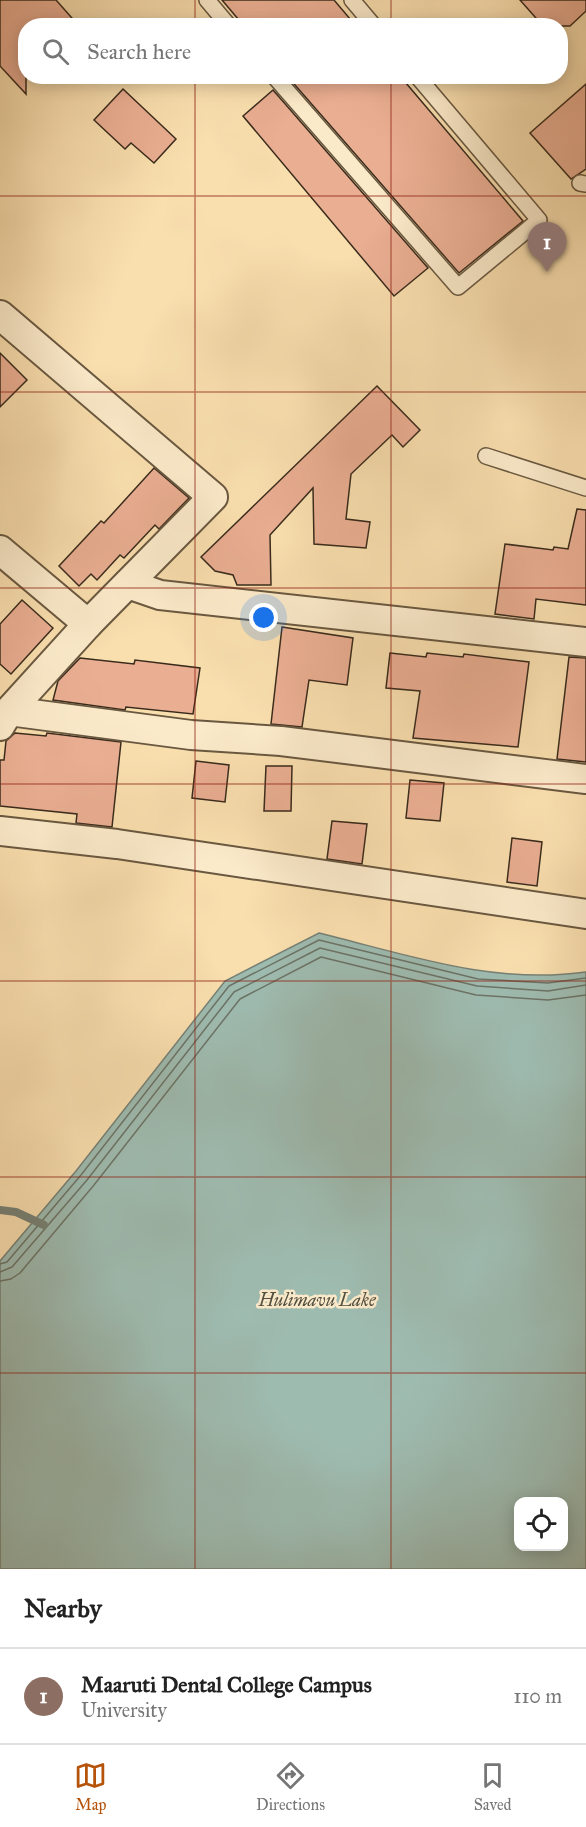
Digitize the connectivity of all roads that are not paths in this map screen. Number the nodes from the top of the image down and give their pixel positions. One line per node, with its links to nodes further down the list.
1 (207, 0): 3 (lane)
2 (352, 0): 4 (lane)
3 (222, 18)
4 (367, 18)
5 (281, 84): 6 (lane)
6 (424, 84)
7 (0, 315): 11 (street)
8 (486, 456): 9 (lane)
9 (586, 488)
10 (0, 550): 12 (street)
11 (128, 584): 12 (street); 13 (street)
12 (88, 624): 14 (street)
13 (586, 642)
14 (3, 724): 15 (street)
15 (586, 779)
16 (0, 831): 17 (street)
17 (586, 914)

